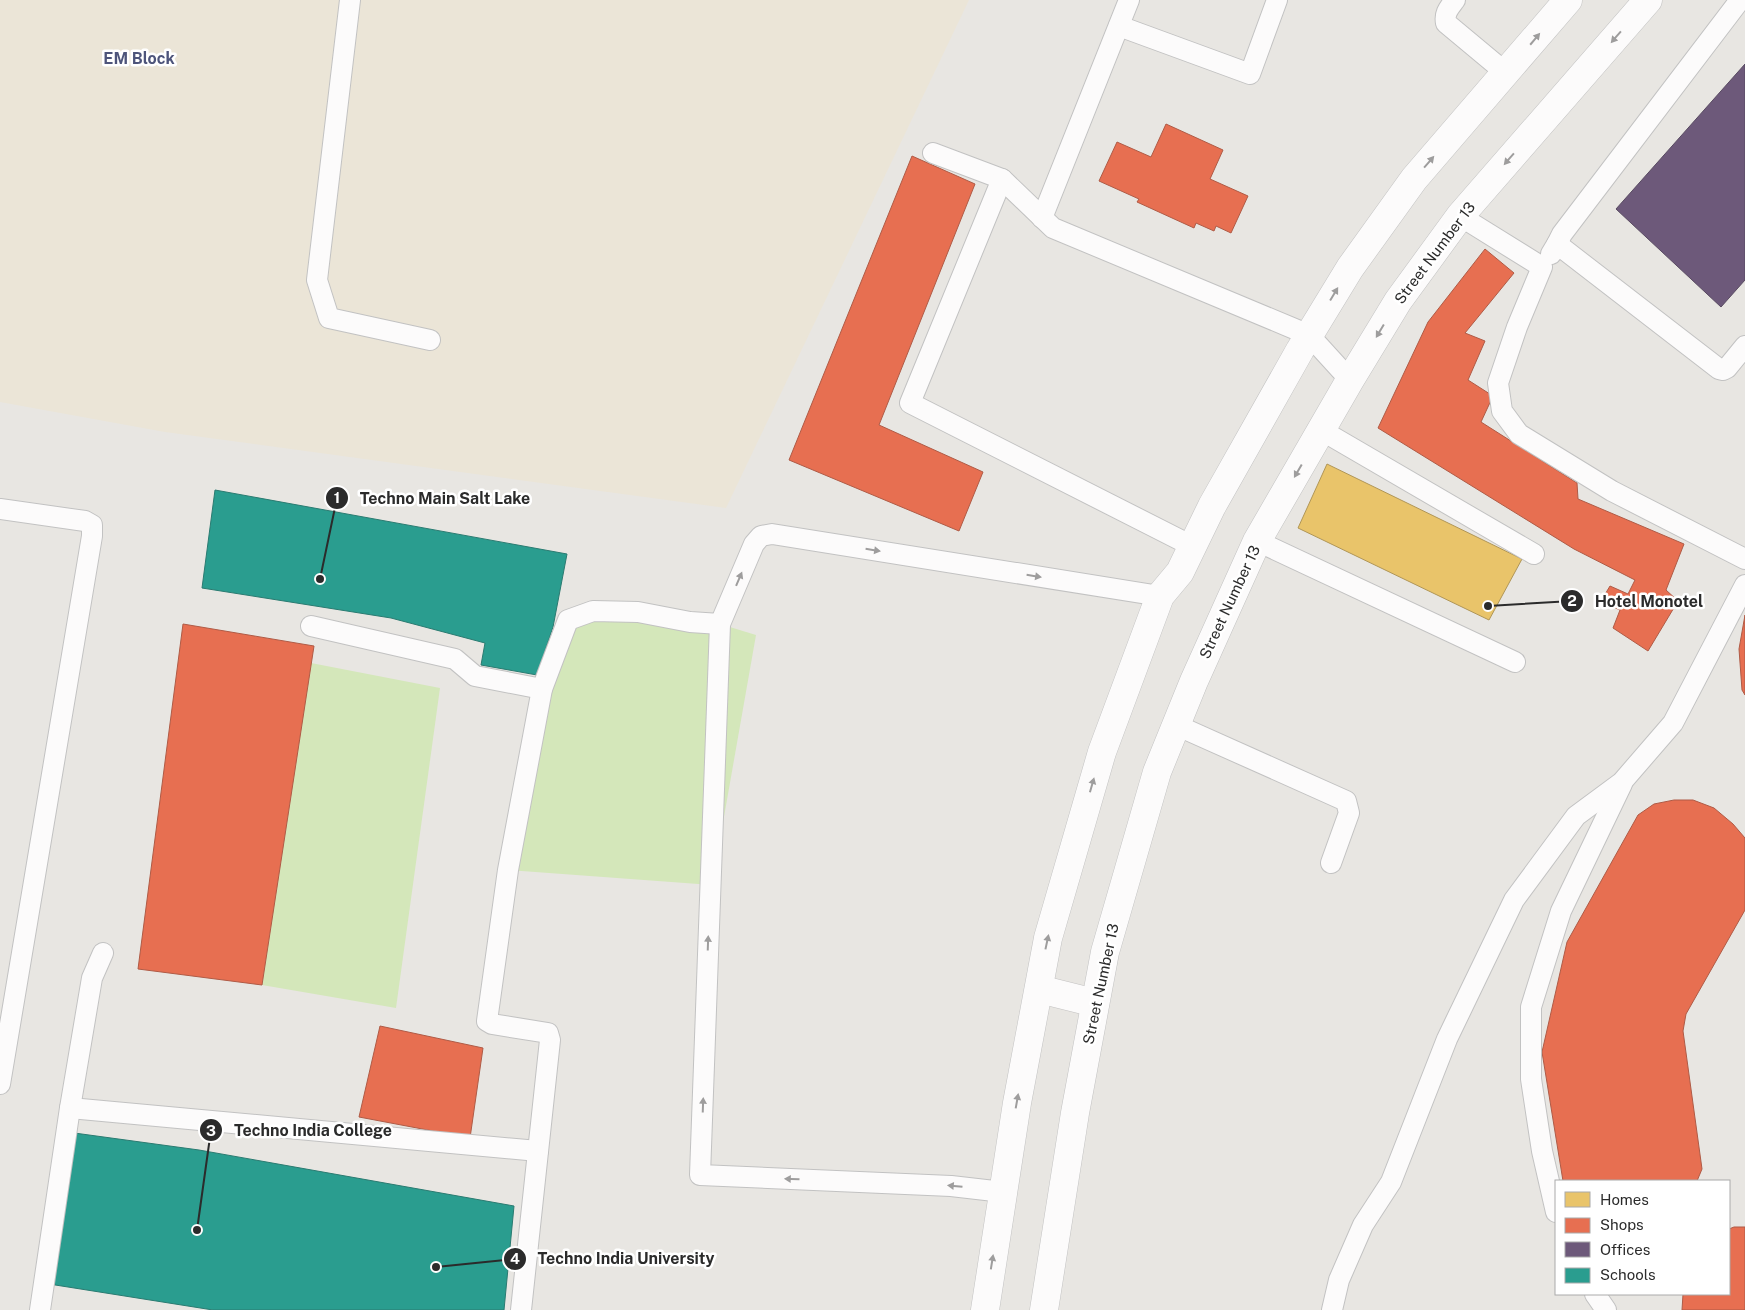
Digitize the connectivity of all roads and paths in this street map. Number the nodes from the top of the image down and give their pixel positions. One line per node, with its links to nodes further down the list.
1 (350, 0): 17 (lane)
2 (1129, 0): 8 (lane)
3 (1277, 0): 8 (lane)
4 (1455, 0): 9 (lane)
5 (1568, 0): 9 (main road, one-way to 5)
6 (1648, 0): 12 (main road, Street Number 13, one-way to 12)
7 (1740, 0): 14 (lane)
8 (1119, 26): 13 (lane)
9 (1506, 73): 16 (main road, one-way to 9)
10 (933, 153): 11 (lane)
11 (1002, 179): 13 (lane); 23 (lane)
12 (1460, 216): 15 (lane); 19 (main road, Street Number 13, one-way to 19)
13 (1042, 218): 16 (lane)
14 (1558, 244): 15 (lane); 18 (lane)
15 (1542, 267): 25 (lane)
16 (1309, 335): 19 (lane); 23 (main road)
17 (430, 340)
18 (1745, 346)
19 (1350, 380): 20 (main road, Street Number 13)
20 (1321, 430): 22 (main road, Street Number 13, one-way to 22); 24 (lane)
21 (0, 509): 38 (lane)
22 (1258, 541): 30 (lane); 32 (main road, Street Number 13)
23 (1192, 546): 27 (main road)
24 (1534, 554)
25 (1745, 559)
26 (1745, 585): 33 (lane)
27 (1160, 596): 28 (lane, one-way to 27); 36 (main road, one-way to 27)
28 (720, 624): 31 (lane); 41 (lane, one-way to 28)
29 (311, 626): 31 (lane)
30 (1515, 662)
31 (542, 688): 40 (lane)
32 (1176, 725): 34 (lane); 37 (main road, Street Number 13)
33 (1622, 782): 42 (lane); 48 (lane)
34 (1331, 863)
35 (103, 952): 39 (lane)
36 (1039, 989): 37 (main road); 41 (main road, one-way to 36)
37 (1096, 1003): 47 (main road, Street Number 13)
38 (0, 1084)
39 (70, 1108): 40 (lane); 44 (lane)
40 (538, 1151): 45 (lane)
41 (1003, 1192): 46 (main road, one-way to 41)
42 (1555, 1208)
43 (1596, 1295): 49 (lane)
44 (40, 1310)
45 (521, 1310)
46 (985, 1310)
47 (1044, 1310)
48 (1332, 1310)
49 (1606, 1310)

